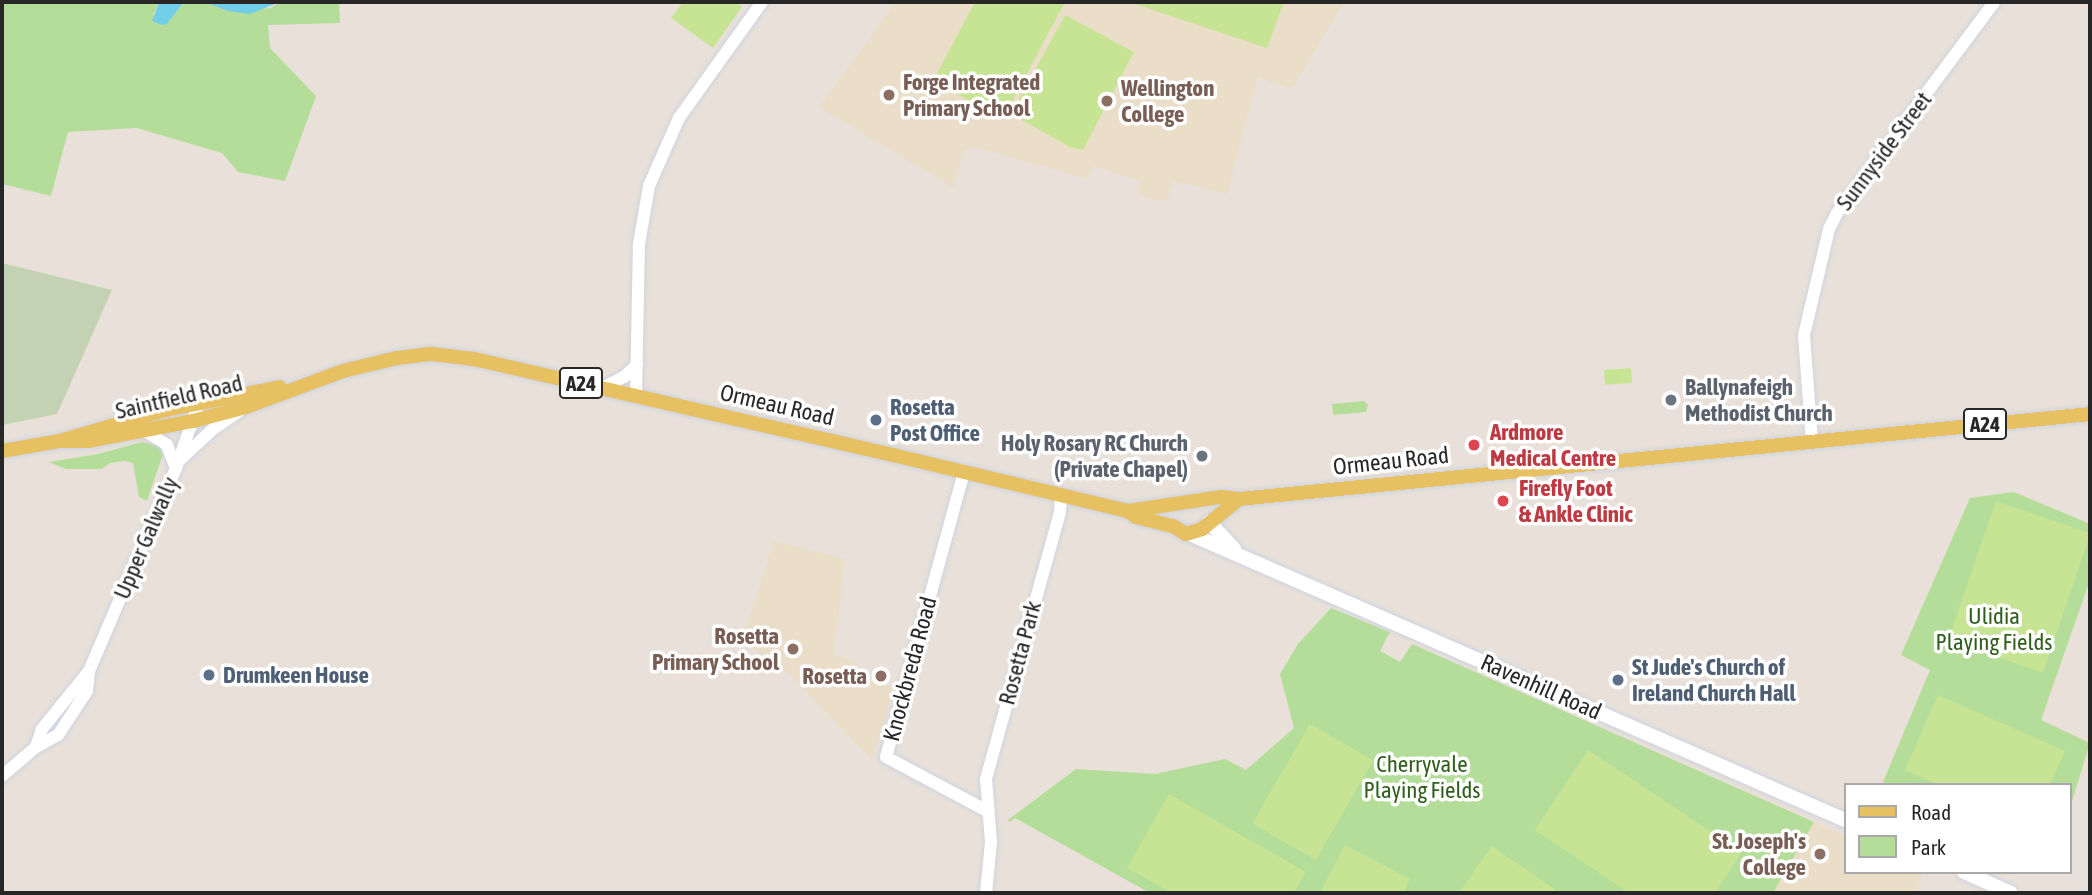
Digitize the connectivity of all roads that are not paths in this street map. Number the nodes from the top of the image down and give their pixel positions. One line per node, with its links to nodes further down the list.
1 (762, 2): 4 (street)
2 (1994, 2): 16 (street, Sunnyside Street)
3 (415, 355): 5 (main road, Saintfield Road / A24); 6 (main road, Ormeau Road / A24)
4 (637, 365): 6 (street); 8 (street)
5 (304, 383): 7 (main road, Saintfield Road / A24); 9 (main road, Saintfield Road / A24)
6 (602, 388): 8 (main road, Ormeau Road / A24)
7 (274, 396): 9 (main road); 10 (main road, Saintfield Road / A24)
8 (636, 396): 19 (main road, Ormeau Road / A24)
9 (199, 402): 12 (street, Upper Galwally); 13 (main road, Saintfield Road / A24)
10 (246, 407): 12 (main road, Saintfield Road / A24); 18 (street)
11 (2090, 414): 16 (main road, Ormeau Road / A24)
12 (193, 421): 13 (main road); 14 (main road, Saintfield Road / A24); 18 (street, Upper Galwally)
13 (113, 425): 15 (main road, Saintfield Road / A24)
14 (145, 430): 15 (main road, Saintfield Road / A24); 18 (street)
15 (60, 441): 17 (main road, Saintfield Road / A24)
16 (1812, 442): 21 (main road, Ormeau Road / A24)
17 (2, 451)
18 (177, 465): 29 (street, Upper Galwally)
19 (964, 472): 20 (main road, Ormeau Road / A24); 30 (street, Knockbreda Road)
20 (1061, 495): 24 (main road, Ormeau Road / A24); 30 (street, Rosetta Park)
21 (1239, 499): 22 (main road, Ormeau Road / A24); 25 (main road)
22 (1196, 501): 23 (main road, Ormeau Road / A24); 25 (main road)
23 (1176, 505): 24 (main road, Ormeau Road / A24); 26 (main road)
24 (1128, 511): 26 (main road, Ormeau Road / A24)
25 (1209, 522): 27 (main road); 28 (main road, Ravenhill Road)
26 (1173, 526): 27 (main road, Ormeau Road / A24)
27 (1190, 534): 28 (main road, Ravenhill Road)
28 (1237, 552): 31 (main road, Ravenhill Road)
29 (2, 776)
30 (987, 811): 33 (street)
31 (1843, 819)
32 (1968, 874): 34 (main road)
33 (986, 893)
34 (2011, 893)

